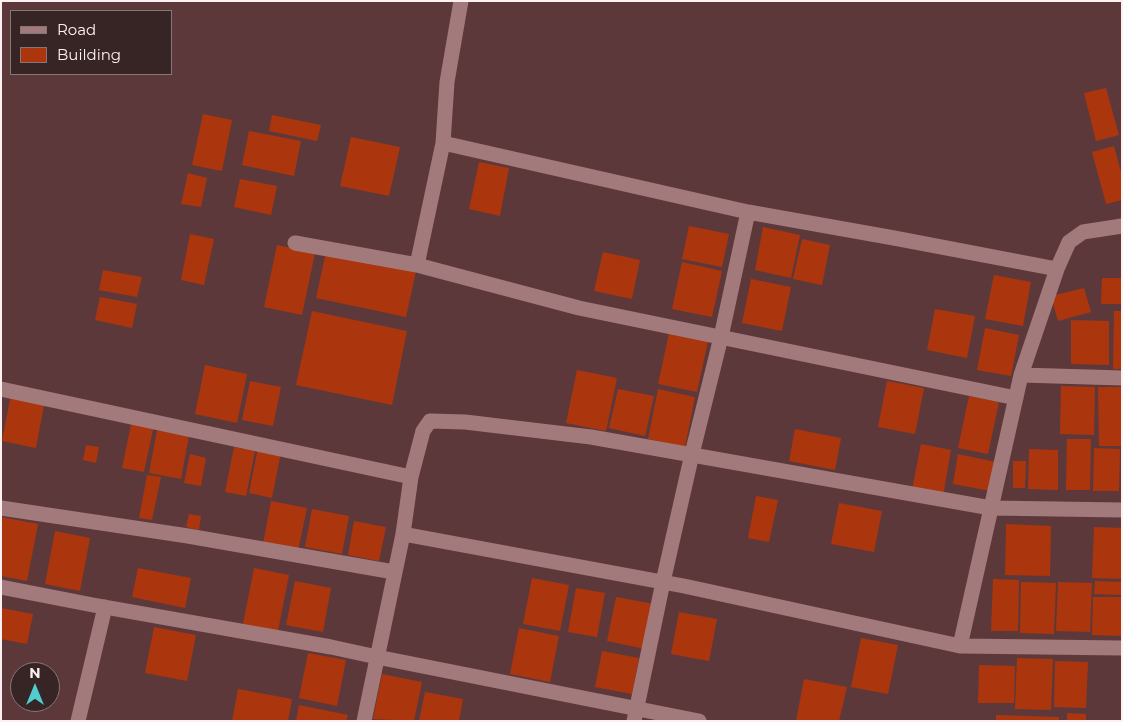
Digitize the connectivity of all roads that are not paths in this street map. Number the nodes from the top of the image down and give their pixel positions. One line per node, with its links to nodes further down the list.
1 (461, 1): 2 (street)
2 (443, 143): 3 (street); 6 (street)
3 (748, 212): 7 (street); 8 (street)
4 (1122, 226): 7 (street)
5 (295, 243): 6 (street)
6 (417, 265): 8 (street)
7 (1057, 269): 9 (street)
8 (721, 337): 12 (street); 13 (street)
9 (1021, 375): 10 (street); 12 (street)
10 (1122, 378)
11 (1, 389): 14 (street)
12 (1016, 398): 16 (street)
13 (692, 454): 14 (street); 16 (street); 20 (street)
14 (411, 477): 18 (street)
15 (1, 508): 19 (street)
16 (991, 508): 17 (street); 23 (street)
17 (1122, 510)
18 (403, 534): 19 (street); 20 (street)
19 (394, 572): 25 (street)
20 (663, 582): 23 (street); 26 (street)
21 (1, 586): 22 (street)
22 (105, 607): 25 (street); 27 (street)
23 (960, 646): 24 (street)
24 (1122, 648)
25 (377, 657): 26 (street); 28 (street)
26 (635, 715): 29 (street)
27 (78, 721)
28 (364, 721)
29 (699, 721)

